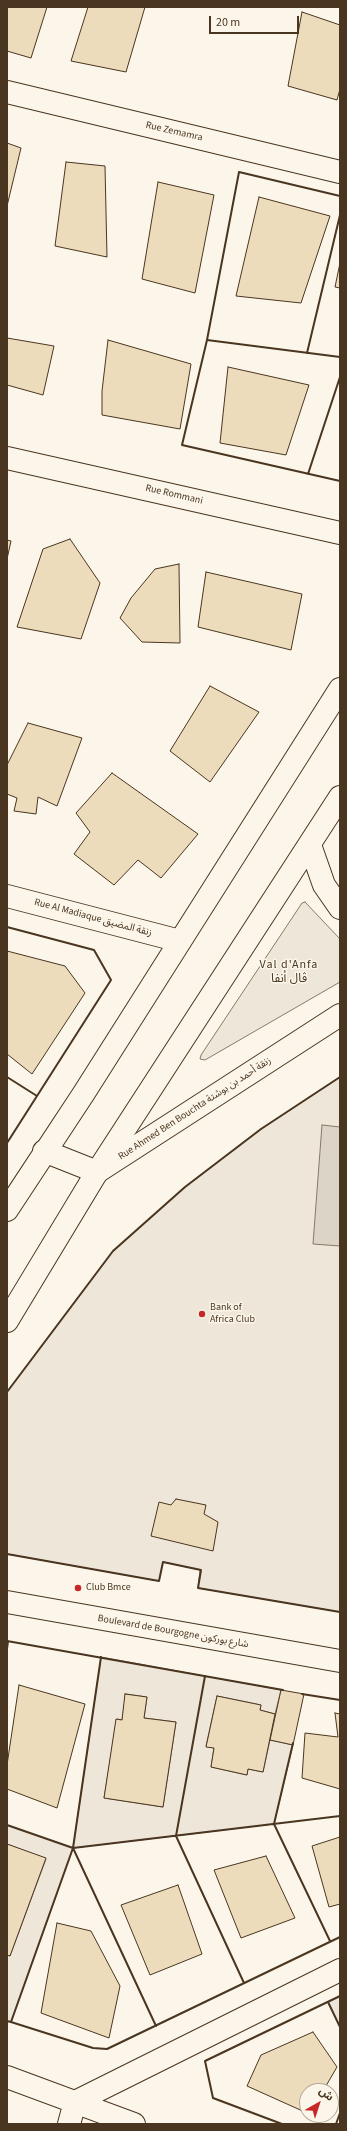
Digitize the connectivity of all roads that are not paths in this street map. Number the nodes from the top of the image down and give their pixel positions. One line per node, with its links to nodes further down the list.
1 (7, 92): 2 (street, Rue Zemamra)
2 (340, 172)
3 (7, 458): 4 (street, Rue Rommani)
4 (340, 533)
5 (340, 689): 10 (street)
6 (340, 797): 7 (street)
7 (310, 845): 9 (street); 13 (street)
8 (7, 896): 10 (street, Rue Al Madiaque زنقة المضيق)
9 (340, 908)
10 (180, 940): 12 (street)
11 (340, 1015): 13 (street, Rue Ahmed Ben Bouchta زنقة أحمد بن بوشتة)
12 (44, 1151): 13 (street); 14 (street)
13 (98, 1172): 15 (street)
14 (7, 1210)
15 (7, 1321)
16 (7, 1602): 17 (street, Boulevard de Bourgogne شارع بوركون)
17 (340, 1661)
18 (340, 1970): 20 (street)
19 (7, 2077): 20 (street)
20 (76, 2102): 21 (street); 22 (street)
21 (69, 2124)
22 (134, 2124)

